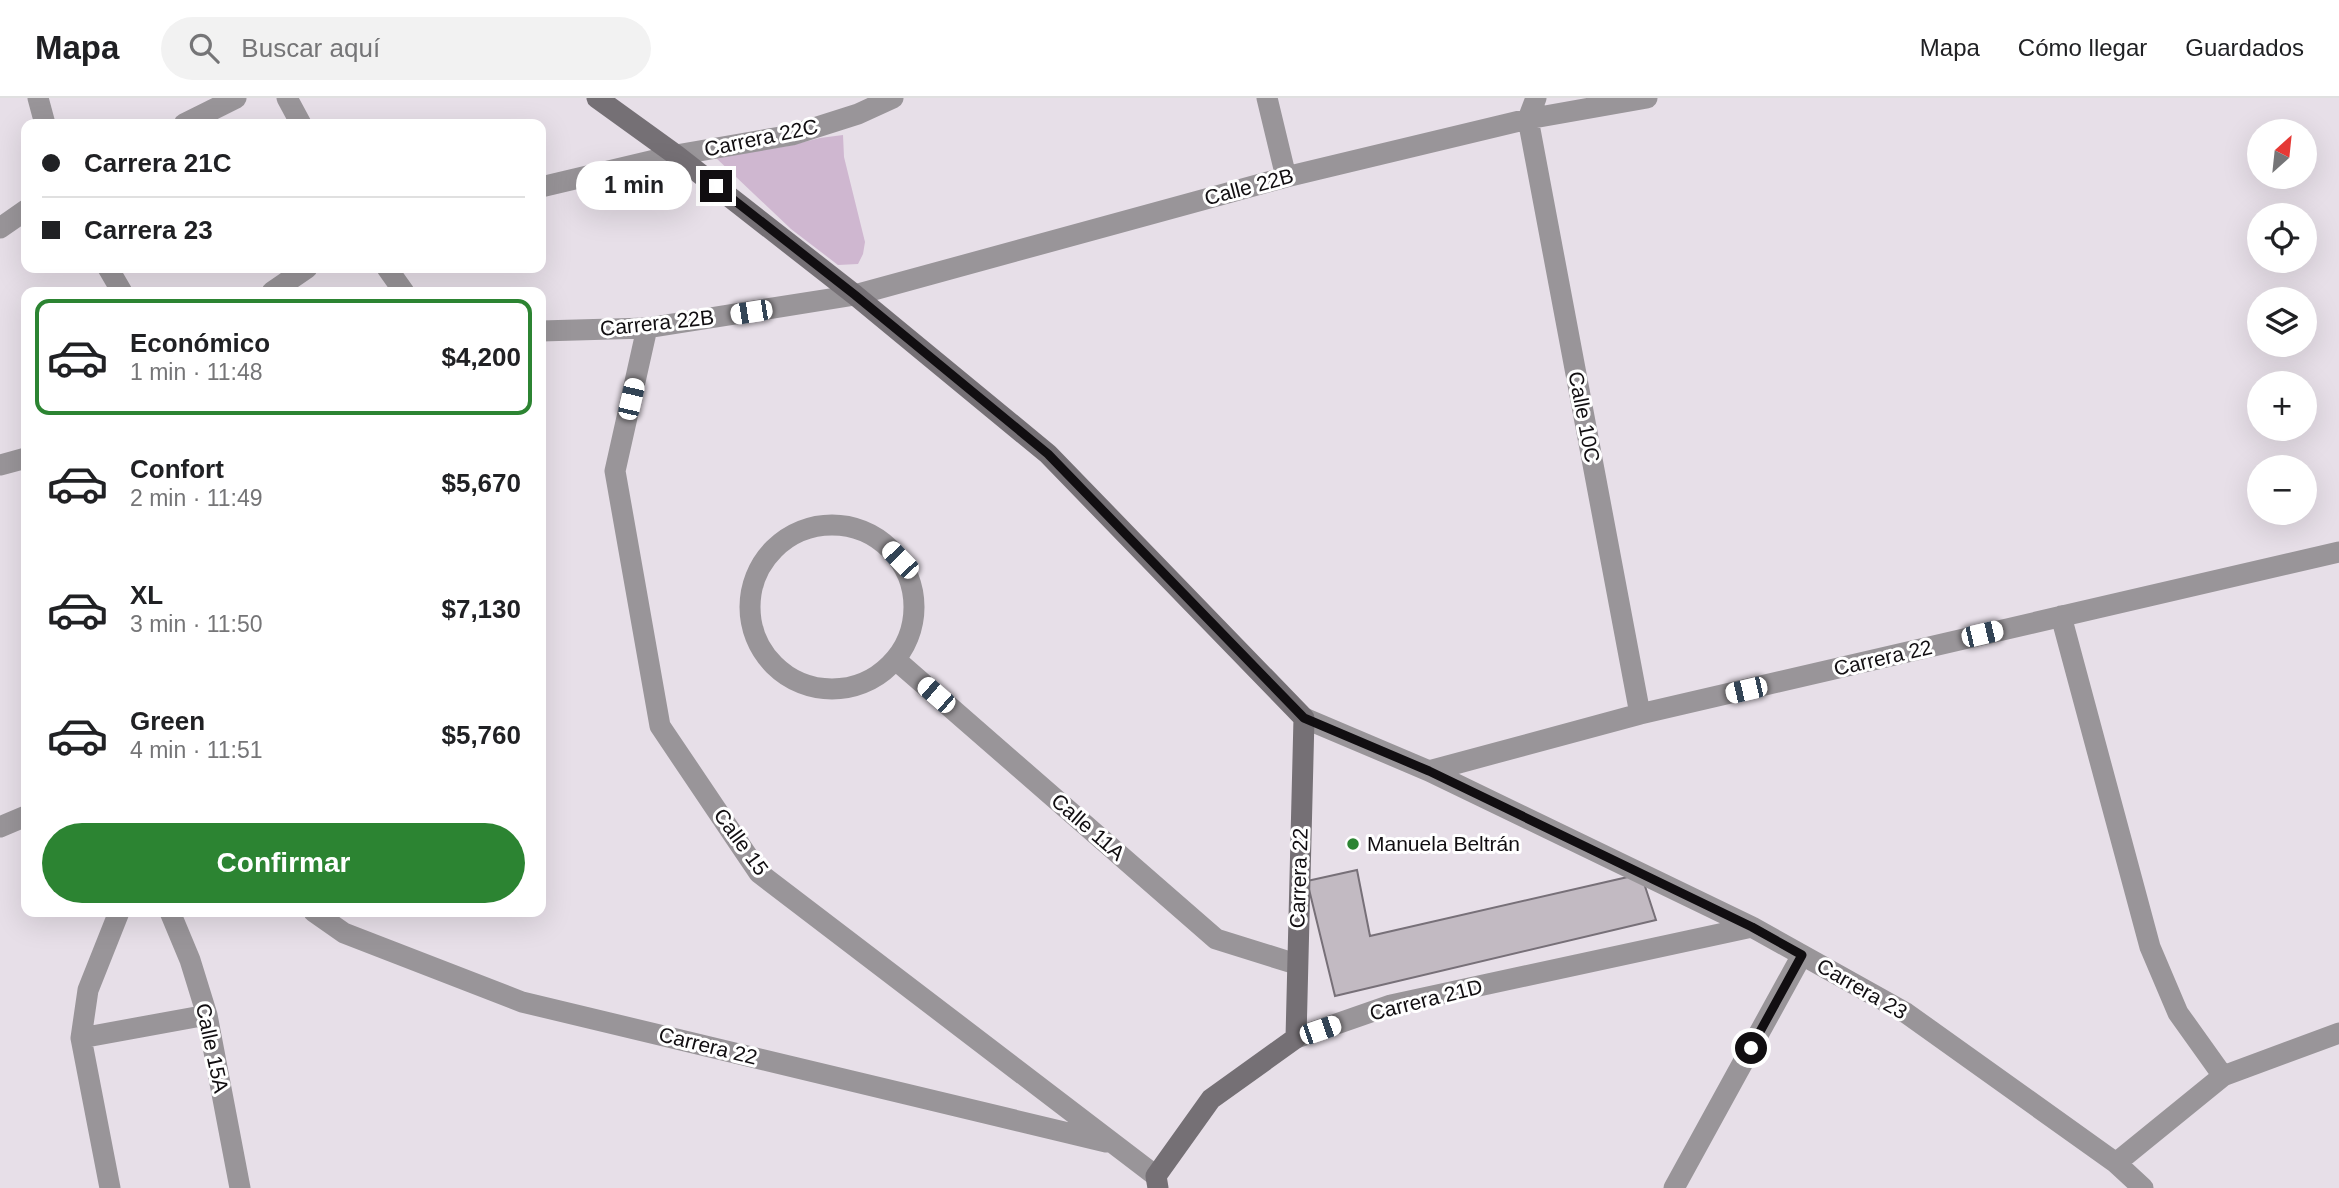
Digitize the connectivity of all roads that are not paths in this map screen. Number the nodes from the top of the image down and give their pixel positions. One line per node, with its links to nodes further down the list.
1 (38, 98): 10 (street)
2 (236, 98): 11 (street)
3 (287, 98): 12 (street)
4 (597, 98): 14 (street, Carrera 23)
5 (893, 98): 9 (street)
6 (1267, 98): 15 (street)
7 (1536, 98): 13 (street)
8 (1647, 98): 13 (street, Calle 22B)
9 (854, 106): 14 (street, Carrera 22C)
10 (44, 119)
11 (194, 119)
12 (298, 119)
13 (1528, 119): 15 (street, Calle 22B); 29 (street, Calle 10C)
14 (676, 155): 16 (street, Carrera 22C); 21 (street, Carrera 23)
15 (1286, 177): 21 (street, Calle 22B)
16 (546, 186)
17 (21, 213): 18 (street)
18 (0, 228)
19 (300, 273): 20 (street)
20 (279, 287)
21 (855, 295): 22 (street, Carrera 22B); 30 (street, Carrera 23)
22 (647, 328): 23 (street, Carrera 22B); 45 (street, Calle 15)
23 (546, 331)
24 (21, 459): 25 (street)
25 (0, 465)
26 (2339, 552): 27 (street, Carrera 22)
27 (2061, 616): 29 (street, Carrera 22); 44 (street)
28 (896, 660): 28 (street); 39 (street, Calle 11A)
29 (1640, 714): 31 (street, Carrera 22)
30 (1304, 718): 31 (street, Carrera 23); 39 (street, Carrera 22)
31 (1429, 771): 37 (street, Carrera 23)
32 (21, 818): 33 (street)
33 (0, 827)
34 (117, 917): 42 (street)
35 (172, 917): 40 (street, Calle 15A)
36 (321, 917): 45 (street, Carrera 22)
37 (1752, 927): 38 (street, Carrera 23); 43 (street, Carrera 21D)
38 (1802, 955): 46 (street, Carrera 23); 50 (street)
39 (1296, 964): 43 (street, Carrera 22)
40 (207, 1015): 42 (street); 49 (street, Calle 15A)
41 (2339, 1033): 44 (street)
42 (81, 1038): 48 (street)
43 (1296, 1038): 47 (street, Carrera 21D)
44 (2223, 1076): 46 (street)
45 (1115, 1144): 47 (street, Calle 15)
46 (2116, 1163): 51 (street, Carrera 23)
47 (1157, 1182)
48 (110, 1188)
49 (240, 1188)
50 (1674, 1188)
51 (2143, 1188)

